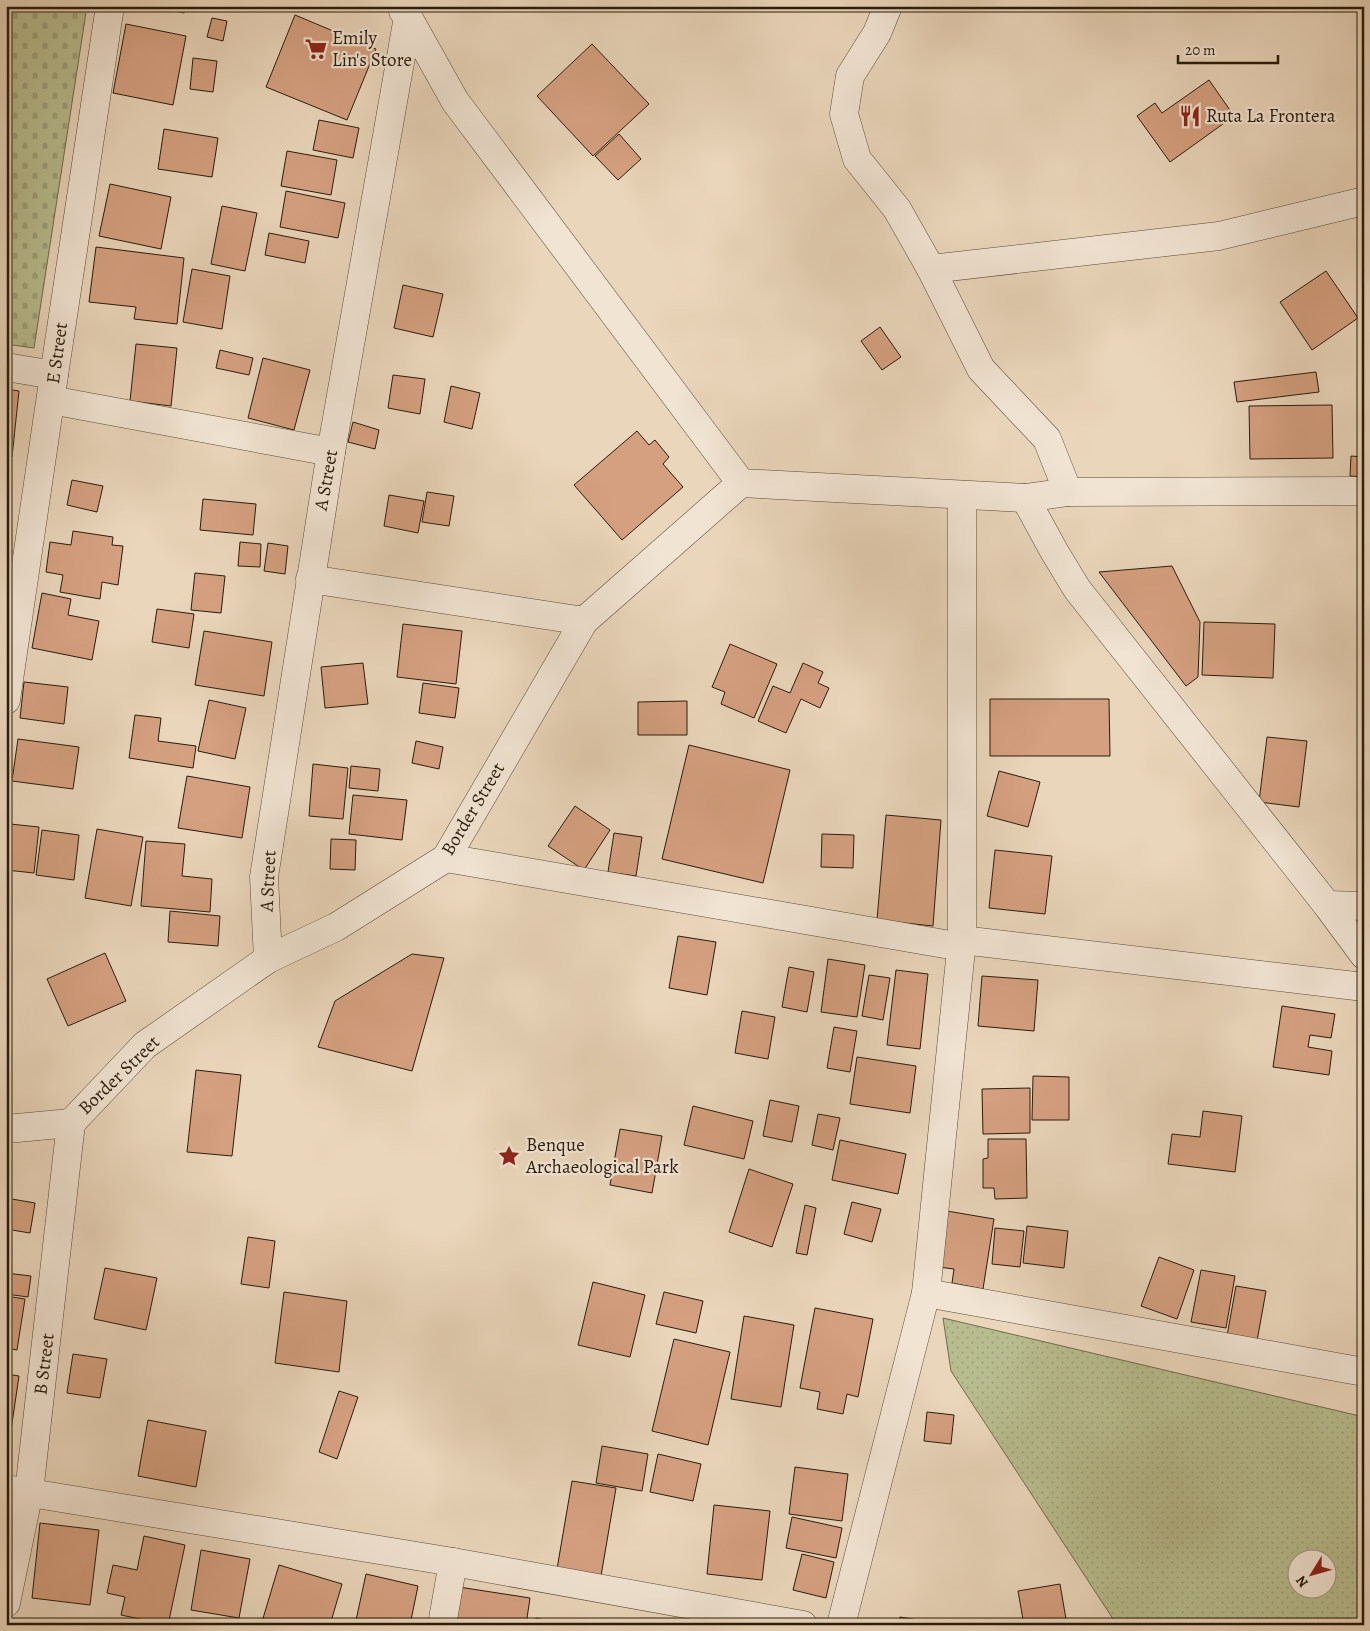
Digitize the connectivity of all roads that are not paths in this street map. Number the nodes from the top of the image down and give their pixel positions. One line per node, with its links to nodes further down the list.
1 (110, 6): 7 (street, E Street)
2 (888, 6): 5 (street)
3 (404, 12): 8 (street, A Street); 9 (street)
4 (1364, 201): 5 (street)
5 (930, 269): 11 (street)
6 (6, 367): 7 (street)
7 (52, 387): 8 (street); 16 (street, E Street)
8 (331, 452): 14 (street, A Street)
9 (741, 483): 12 (street); 15 (street, Border Street)
10 (1364, 491): 11 (street)
11 (1068, 492): 13 (street)
12 (962, 496): 13 (street); 20 (street)
13 (1025, 498): 18 (street)
14 (310, 579): 15 (street); 22 (street, A Street)
15 (584, 621): 17 (street, Border Street)
16 (6, 700)
17 (446, 858): 20 (street); 22 (street, Border Street)
18 (1327, 905): 19 (street); 21 (street)
19 (1364, 906)
20 (962, 943): 23 (street); 26 (street)
21 (1364, 955)
22 (268, 959): 24 (street, Border Street)
23 (1364, 987)
24 (71, 1122): 25 (street); 28 (street, B Street)
25 (6, 1129)
26 (926, 1293): 27 (street); 33 (street)
27 (1364, 1372)
28 (18, 1491): 29 (street); 30 (street, B Street)
29 (453, 1562): 31 (street); 32 (street)
30 (6, 1603)
31 (442, 1625)
32 (803, 1625)
33 (841, 1625)

